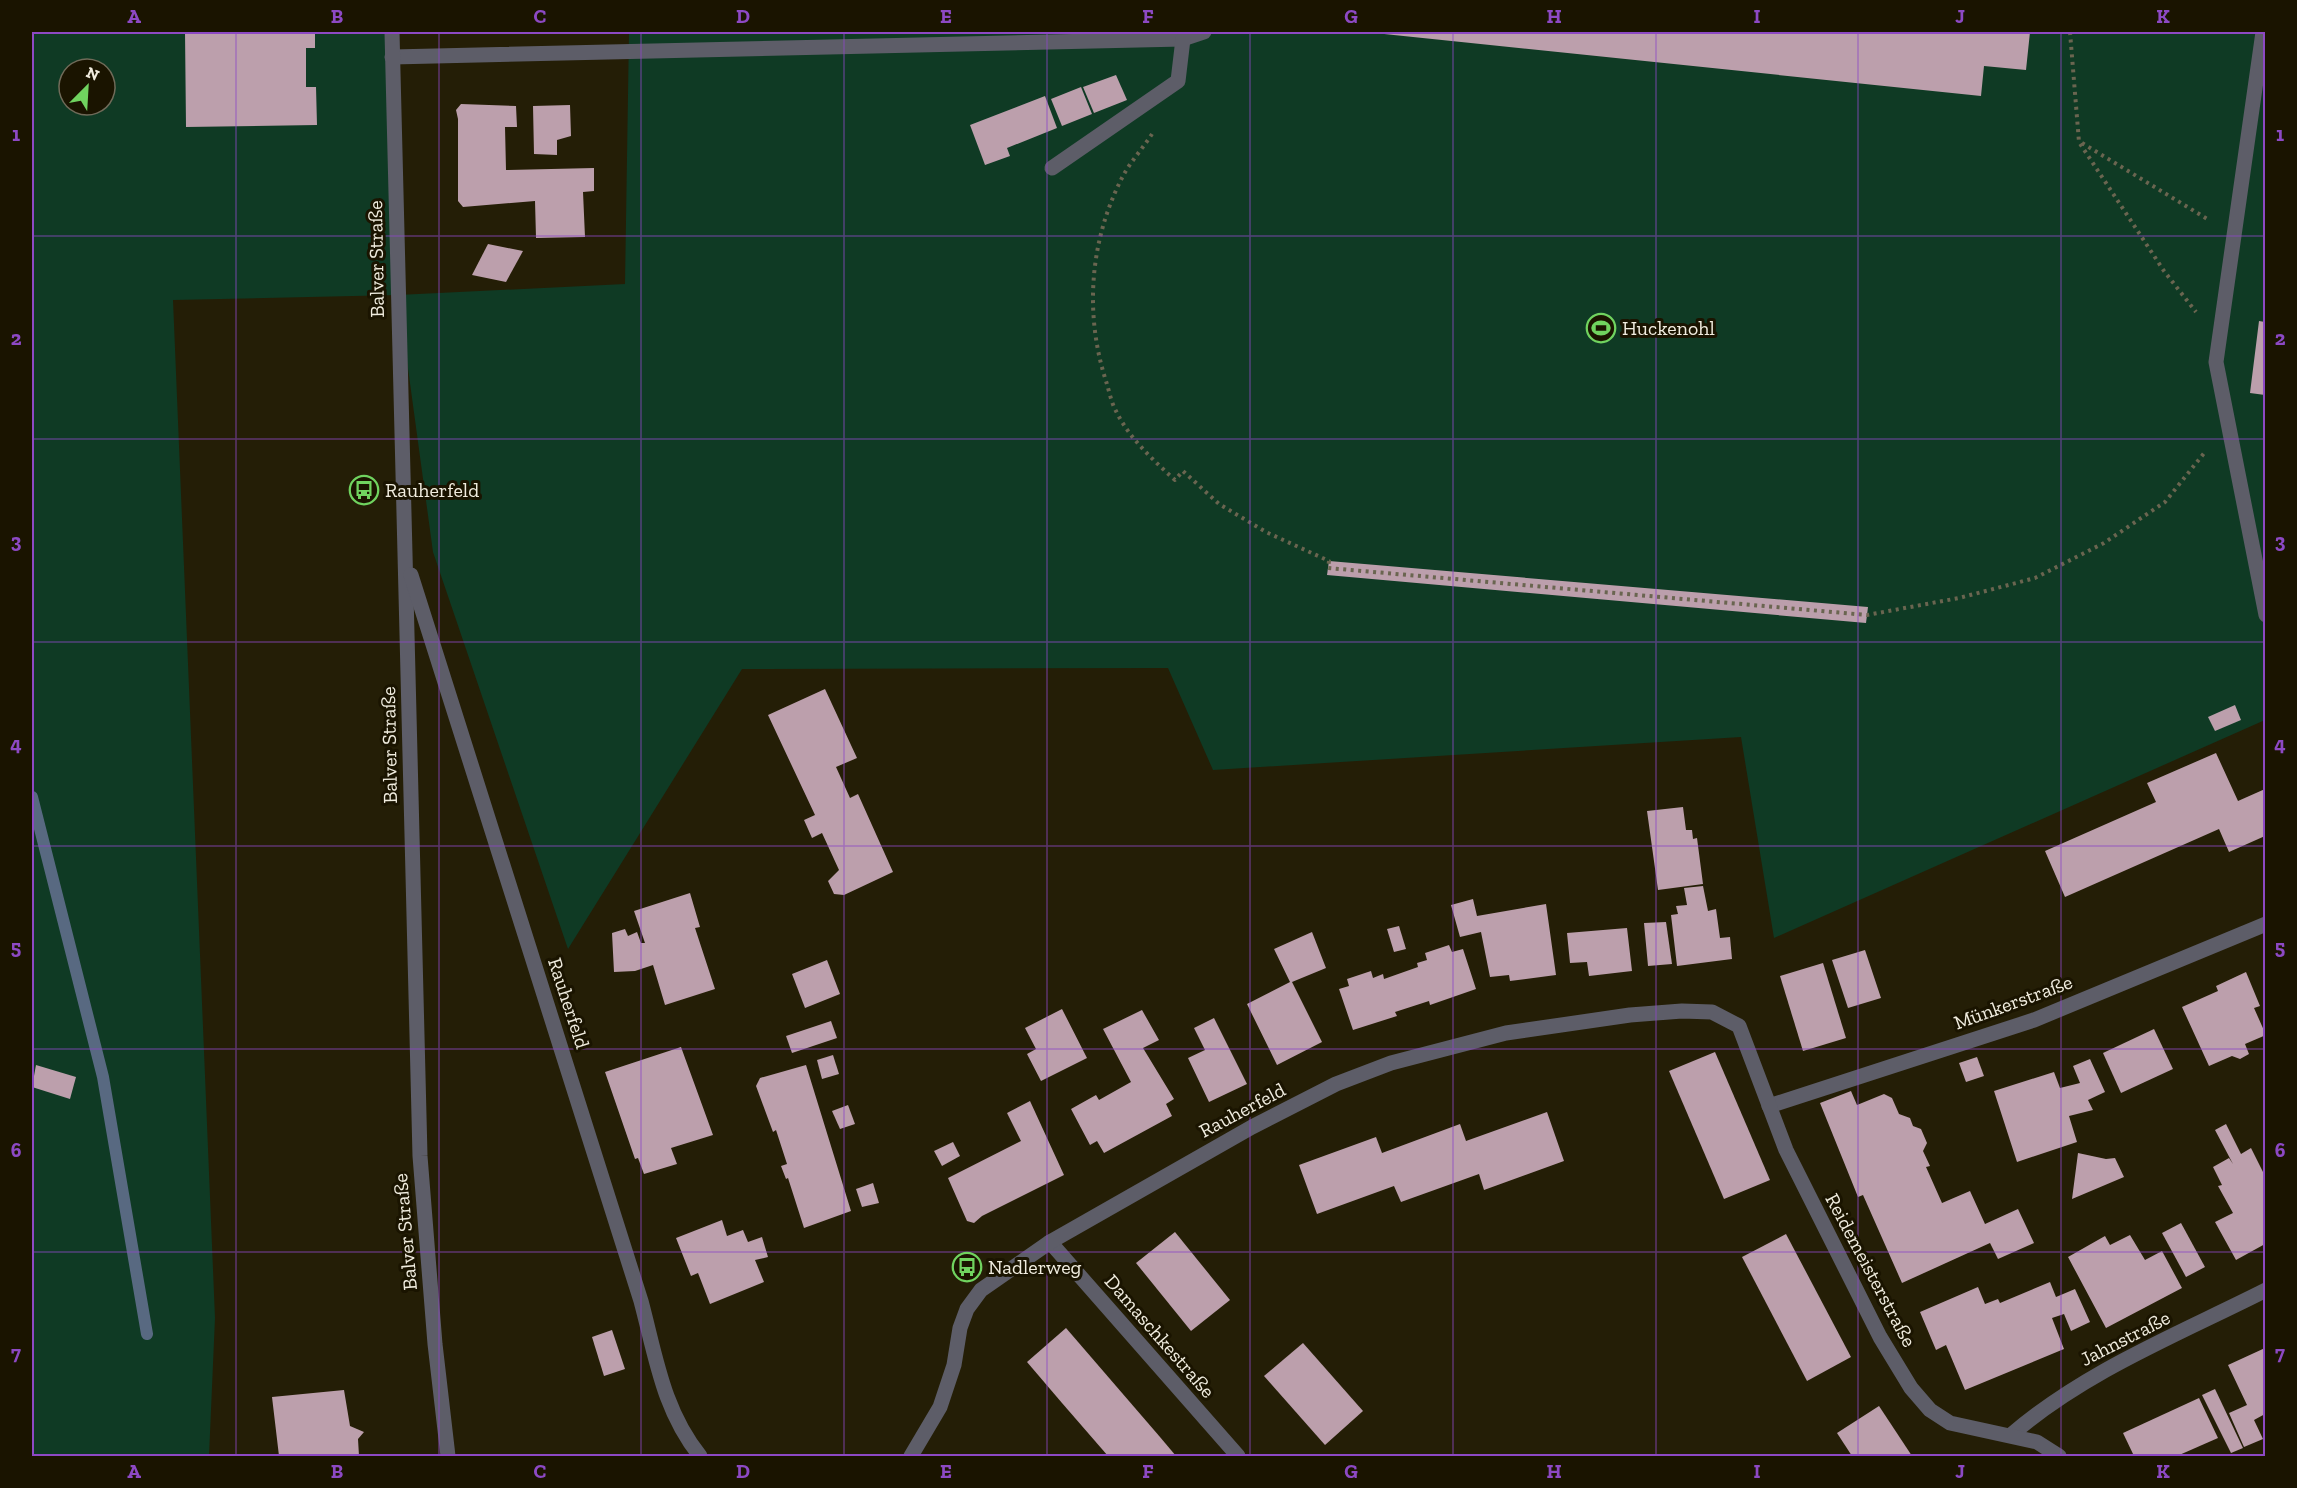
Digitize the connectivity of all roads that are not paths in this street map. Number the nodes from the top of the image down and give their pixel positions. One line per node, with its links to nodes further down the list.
1 (392, 32): 5 (street, Balver Straße)
2 (1204, 32): 4 (street)
3 (2263, 32): 8 (street)
4 (1183, 39): 5 (street); 6 (street)
5 (392, 57): 7 (street, Balver Straße)
6 (1052, 168)
7 (406, 558): 15 (street, Balver Straße); 16 (street, Rauherfeld)
8 (2265, 615)
9 (2265, 924): 11 (street, Münkerstraße)
10 (1729, 1019): 11 (street, Reidemeisterstraße); 12 (street, Rauherfeld)
11 (1769, 1106): 14 (street, Reidemeisterstraße)
12 (1050, 1242): 17 (street, Rauherfeld); 18 (street, Damaschkestraße)
13 (2265, 1290): 14 (street, Jahnstraße)
14 (2011, 1435): 19 (street, Reidemeisterstraße)
15 (448, 1456)
16 (700, 1456)
17 (911, 1456)
18 (1238, 1456)
19 (2059, 1456)

